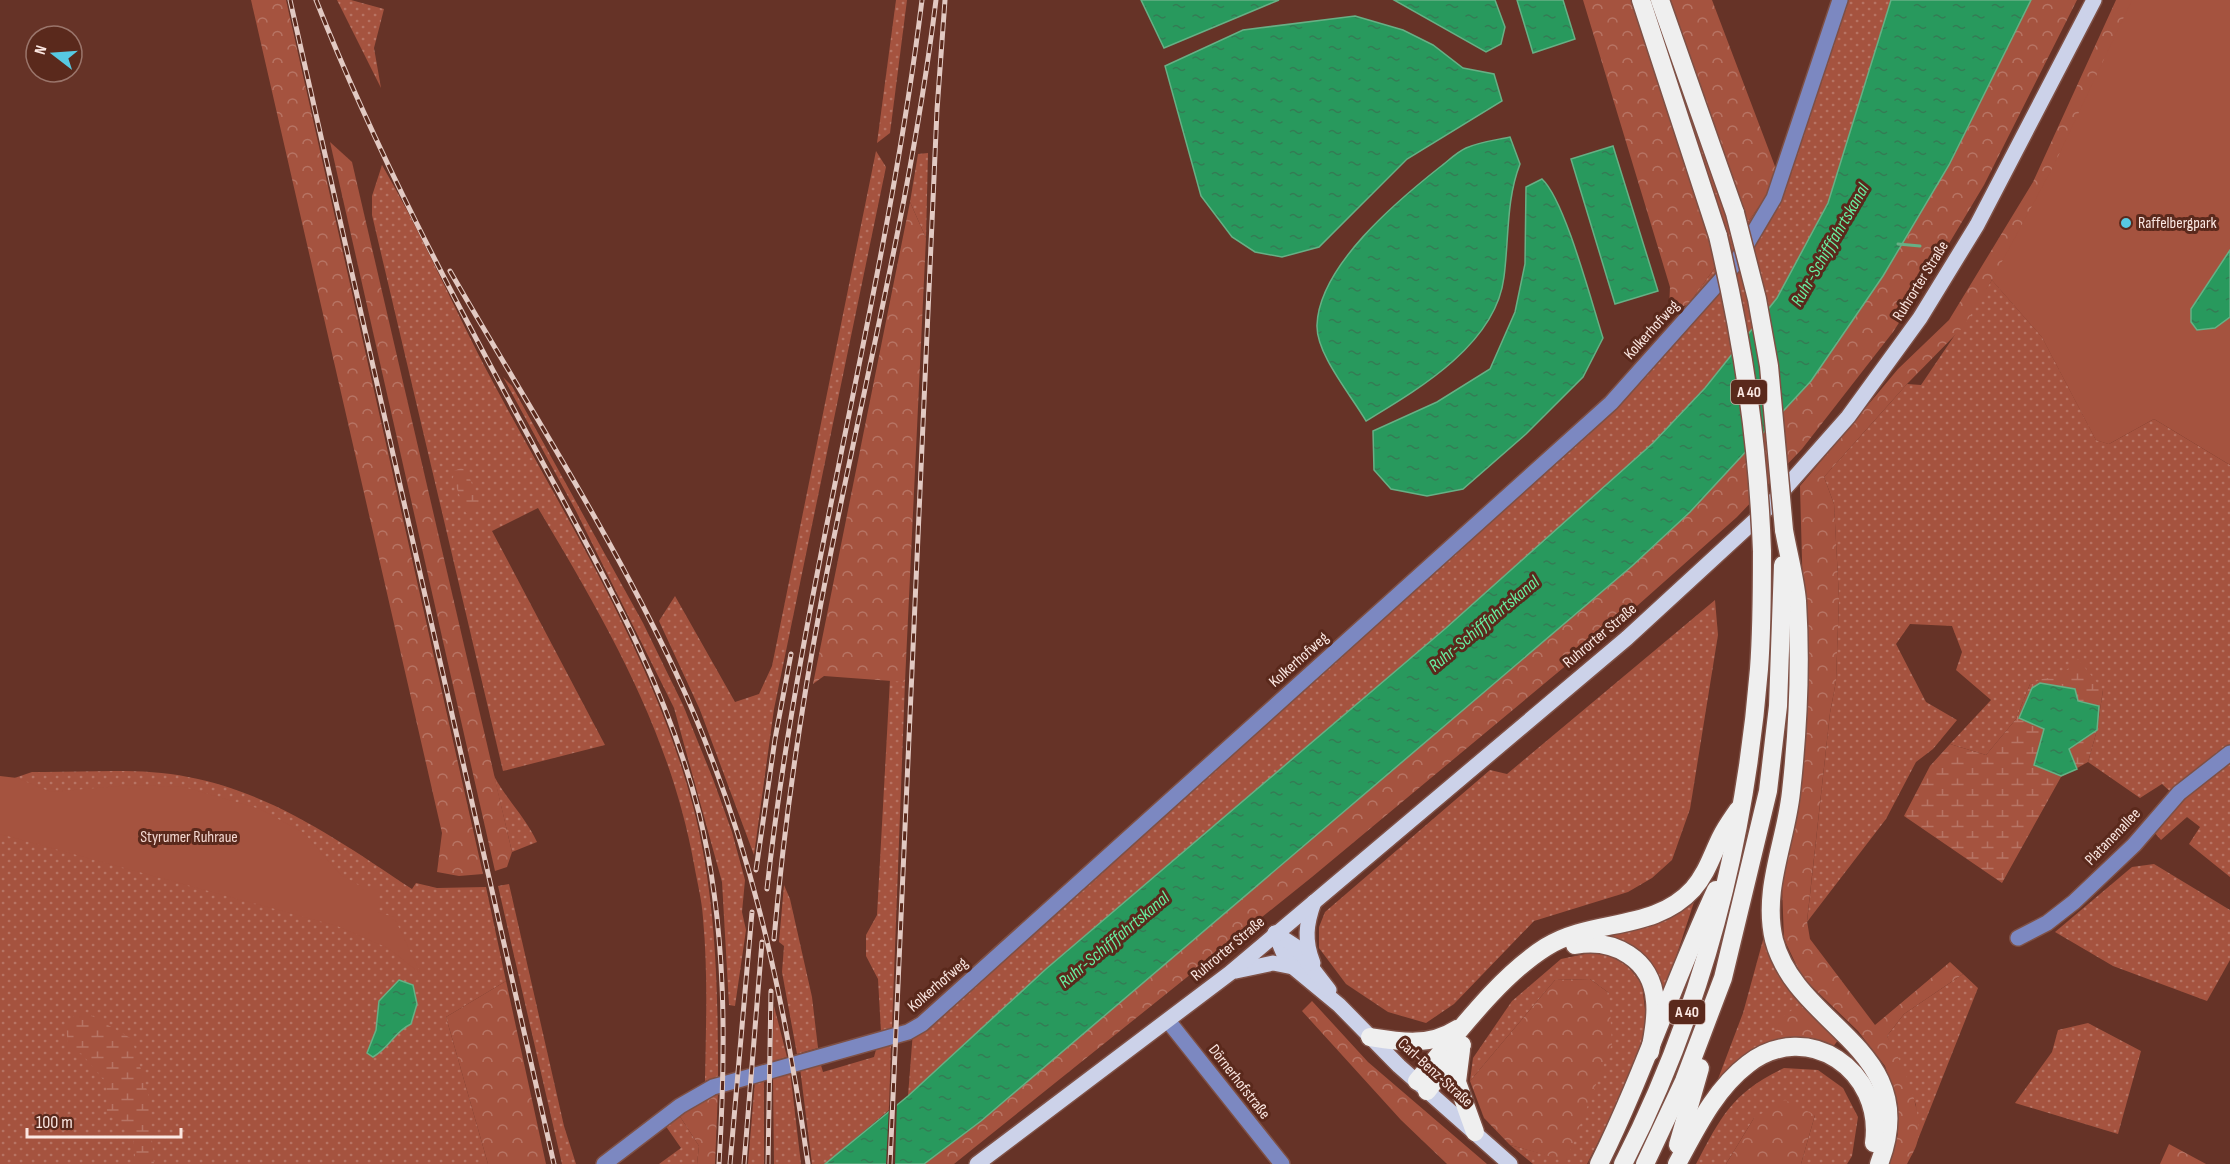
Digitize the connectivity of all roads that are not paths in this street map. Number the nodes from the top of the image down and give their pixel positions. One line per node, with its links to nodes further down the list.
1 (1641, 0): 7 (highway, A 40, bridge)
2 (1660, 0): 5 (highway, A 40, bridge)
3 (1840, 0): 24 (street, Kolkerhofweg)
4 (2094, 0): 9 (main road, Ruhrorter Straße)
5 (1784, 530): 15 (highway, A 40); 34 (highway)
6 (2230, 753): 11 (street, Platanenallee)
7 (1743, 803): 8 (highway, A 40); 18 (highway)
8 (1733, 854): 21 (highway); 29 (highway, A 40)
9 (1314, 900): 10 (main road, Ruhrorter Straße); 13 (main road)
10 (1275, 933): 12 (main road, Carl-Benz-Straße); 13 (main road, Carl-Benz-Straße); 14 (main road, Ruhrorter Straße)
11 (2018, 938)
12 (1293, 967): 14 (main road); 16 (main road, Carl-Benz-Straße)
13 (1317, 971): 16 (main road, Carl-Benz-Straße)
14 (1230, 973): 17 (main road, Ruhrorter Straße)
15 (1723, 978): 30 (highway, A 40); 31 (highway)
16 (1339, 1005): 19 (main road, Carl-Benz-Straße)
17 (1168, 1022): 25 (main road, Ruhrorter Straße); 26 (street, Dörnerhofstraße)
18 (1466, 1023): 19 (highway); 22 (highway)
19 (1370, 1037): 22 (main road, Carl-Benz-Straße)
20 (1462, 1046): 21 (highway); 22 (highway); 23 (highway)
21 (1650, 1052): 28 (highway)
22 (1422, 1087): 23 (main road, Carl-Benz-Straße)
23 (1475, 1132): 27 (main road, Carl-Benz-Straße)
24 (604, 1164)
25 (977, 1164)
26 (1282, 1164)
27 (1510, 1164)
28 (1599, 1164)
29 (1623, 1164)
30 (1645, 1164)
31 (1671, 1164)
32 (1677, 1164): 33 (highway)
33 (1869, 1164)
34 (1880, 1164)

